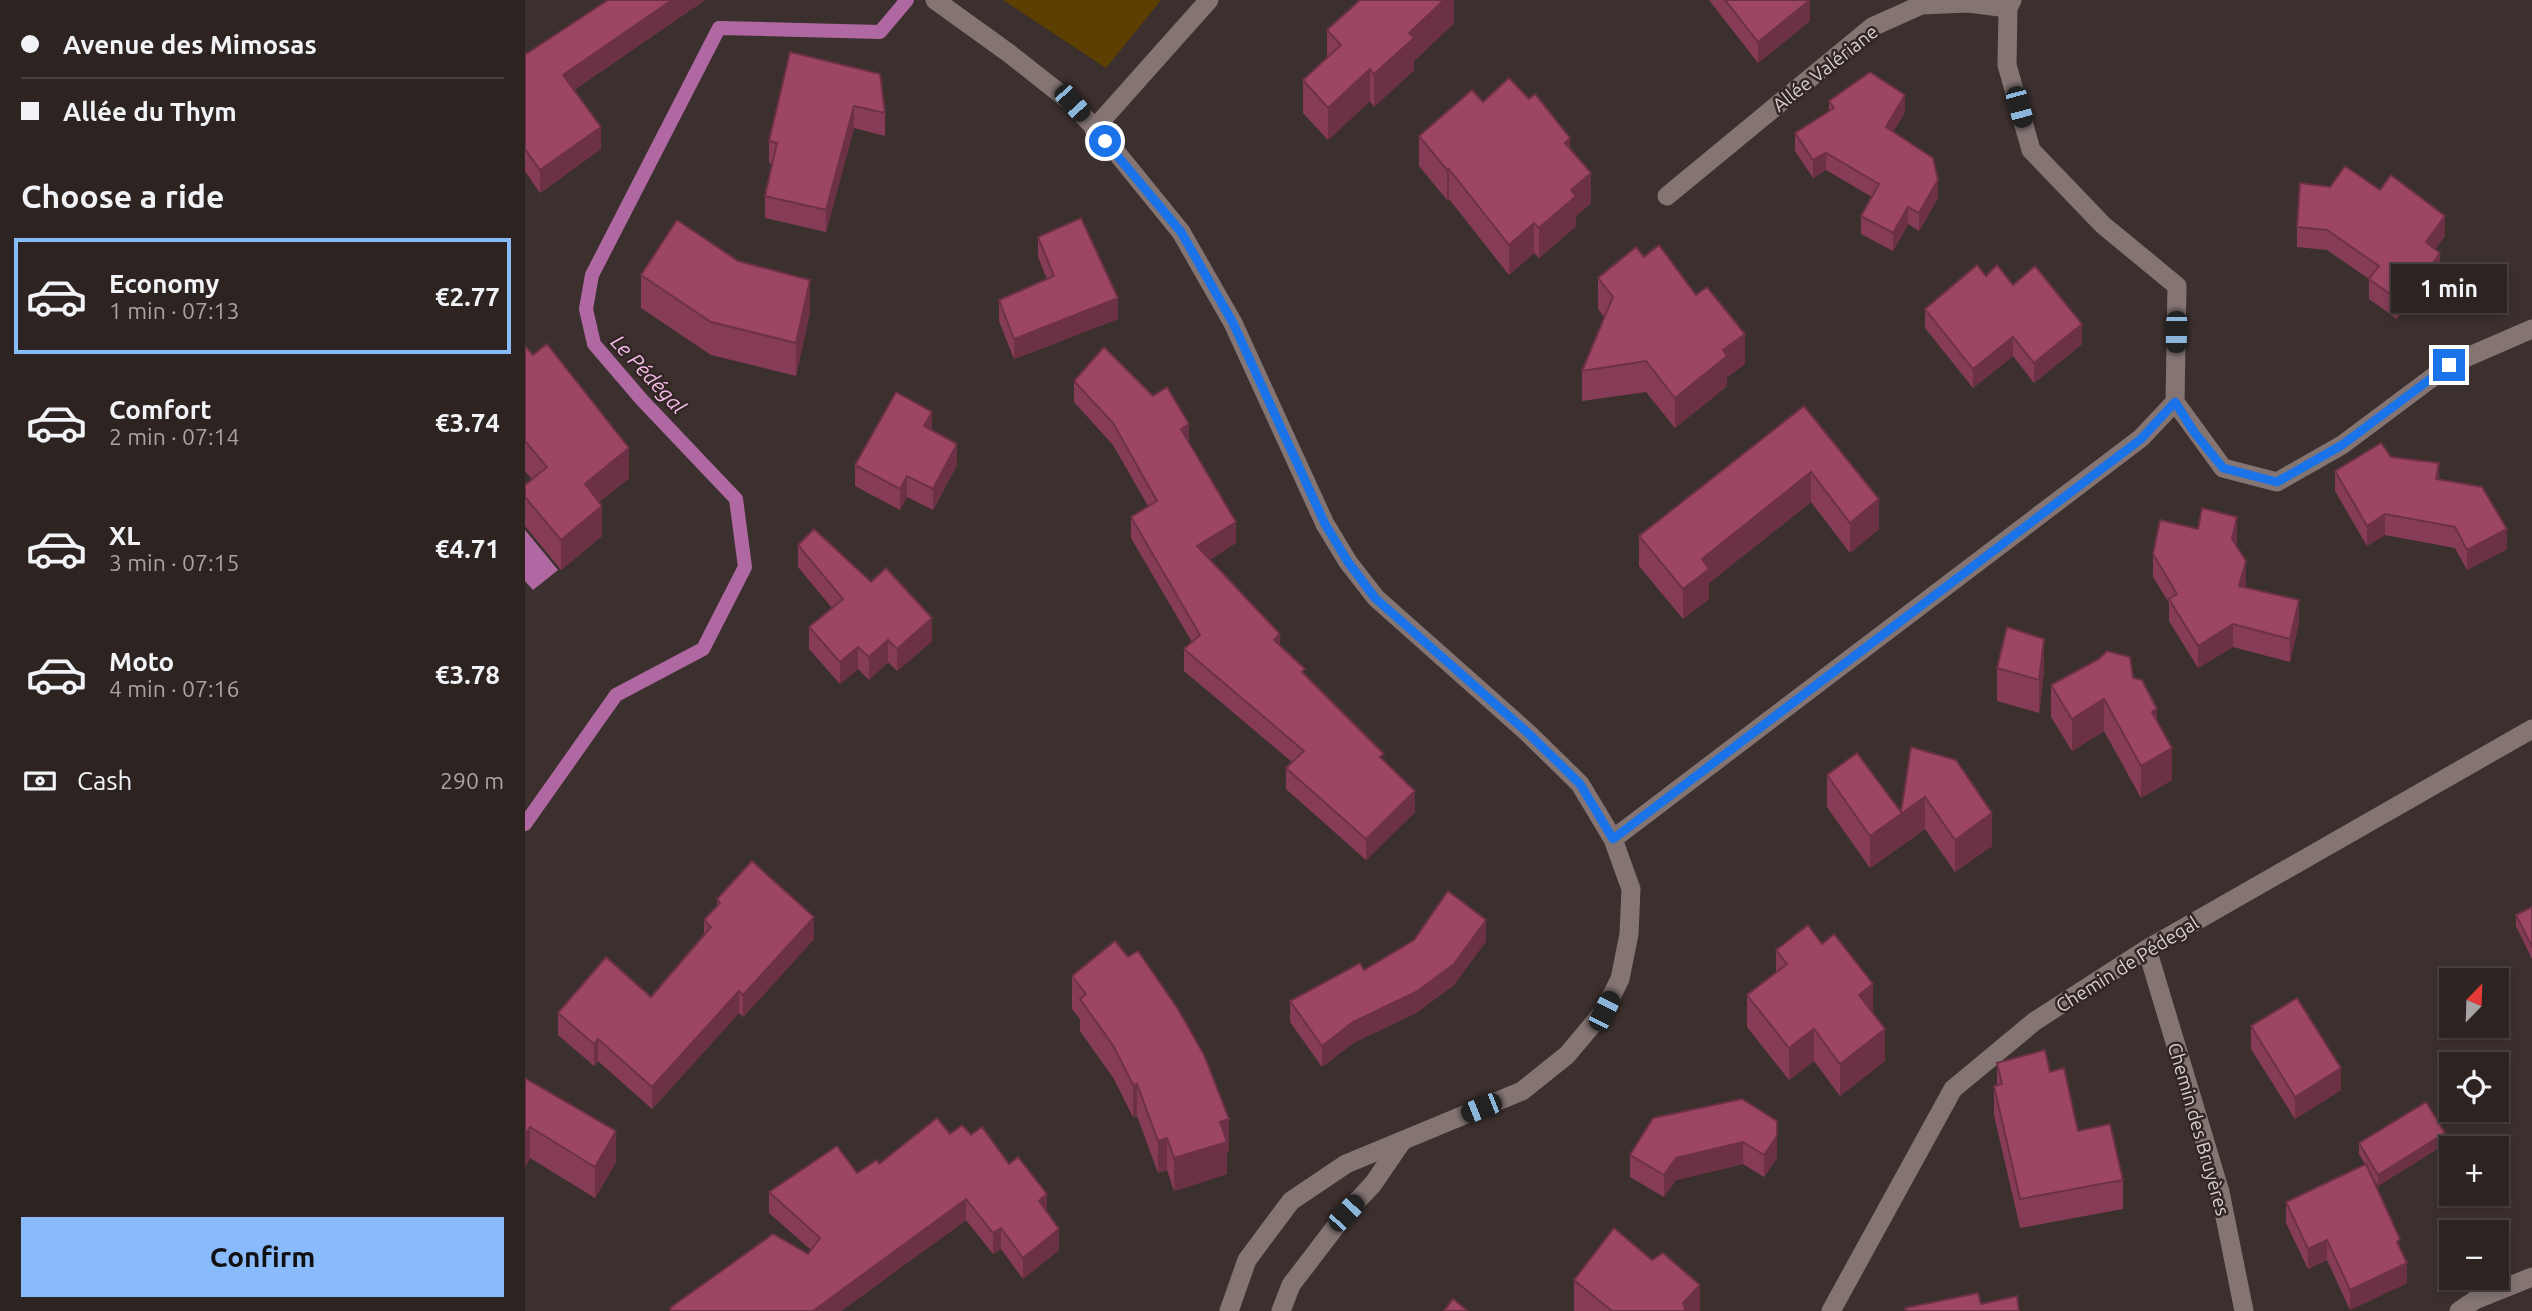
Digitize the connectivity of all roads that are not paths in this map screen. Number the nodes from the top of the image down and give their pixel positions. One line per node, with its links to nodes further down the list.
1 (935, 0): 4 (street)
2 (1209, 0): 4 (street)
3 (2010, 4): 5 (street, Allée Valériane); 7 (street)
4 (1094, 129): 9 (street)
5 (1667, 196)
6 (2532, 329): 7 (street)
7 (2175, 402): 9 (street)
8 (2532, 729): 10 (street, Chemin de Pédegal)
9 (1613, 839): 11 (street)
10 (2147, 949): 15 (street, Chemin de Pédegal); 16 (street, Chemin des Bruyères)
11 (1401, 1143): 13 (street); 14 (street)
12 (2532, 1277): 17 (street)
13 (1229, 1311)
14 (1281, 1311)
15 (1831, 1311)
16 (2244, 1311)
17 (2459, 1311)

